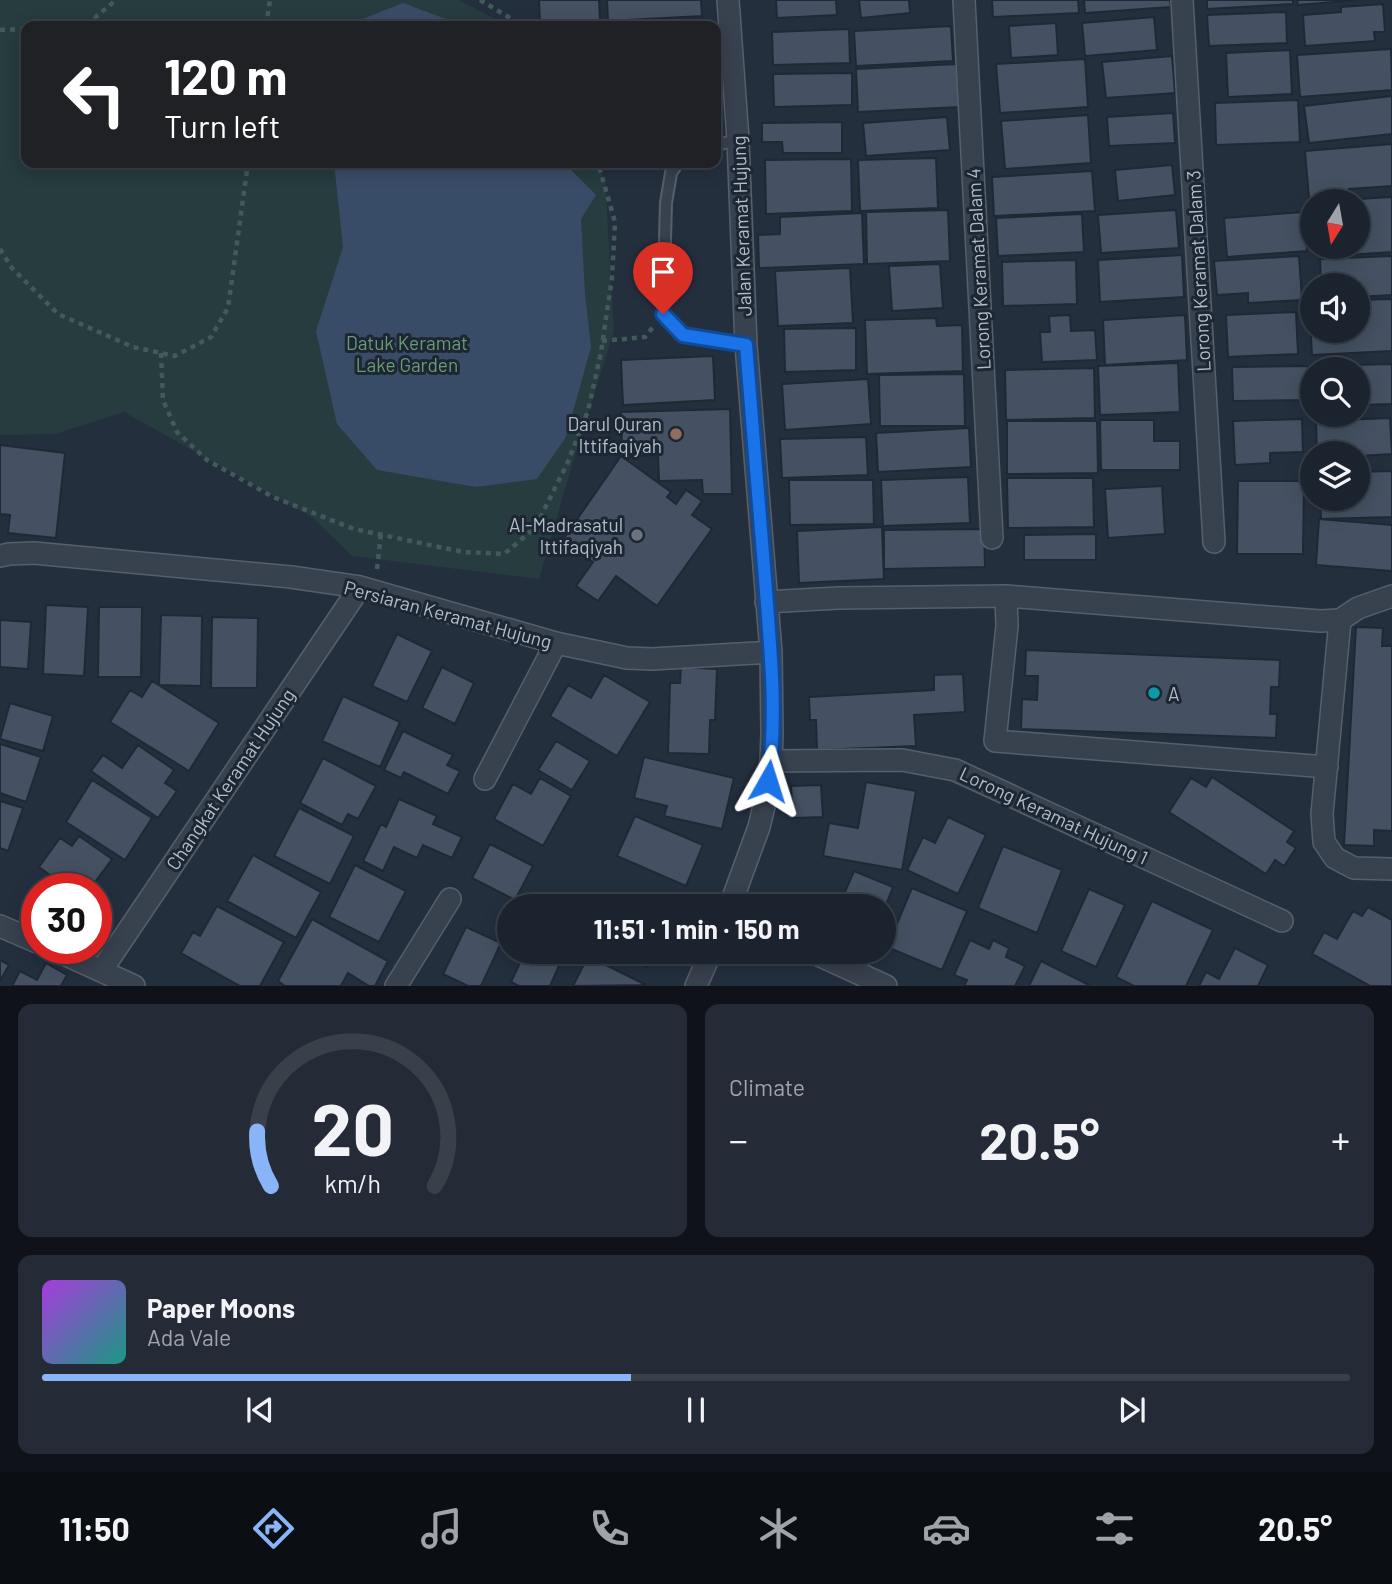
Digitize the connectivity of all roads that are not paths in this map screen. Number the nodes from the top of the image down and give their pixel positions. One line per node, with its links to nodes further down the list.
1 (728, 0): 4 (street, Jalan Keramat Hujung)
2 (964, 0): 8 (street, Lorong Keramat Dalam 4)
3 (1182, 0): 9 (street, Lorong Keramat Dalam 3)
4 (738, 141): 5 (lane); 7 (street, Jalan Keramat Hujung)
5 (721, 144)
6 (674, 168): 7 (lane)
7 (746, 345): 14 (street, Jalan Keramat Hujung)
8 (992, 538)
9 (1214, 542)
10 (0, 556): 11 (street, Persiaran Keramat Hujung)
11 (367, 589): 16 (street, Persiaran Keramat Hujung); 30 (street, Changkat Keramat Hujung)
12 (1006, 596): 14 (street); 15 (street); 19 (street)
13 (1392, 596): 15 (street)
14 (766, 602): 17 (street, Jalan Keramat Hujung)
15 (1340, 620): 19 (street)
16 (556, 643): 17 (street, Persiaran Keramat Hujung); 20 (street)
17 (771, 652): 18 (street, Jalan Keramat Hujung)
18 (771, 761): 22 (street, Jalan Keramat Hujung); 24 (street, Lorong Keramat Hujung 1)
19 (1327, 767): 21 (street)
20 (485, 779)
21 (1392, 869)
22 (734, 894)
23 (450, 899): 32 (street)
24 (1282, 921)
25 (0, 926): 26 (street)
26 (21, 935)
27 (86, 964): 30 (street)
28 (706, 964): 33 (street)
29 (839, 964): 34 (street)
30 (101, 971): 31 (street)
31 (134, 985)
32 (396, 985)
33 (696, 985)
34 (886, 985)

